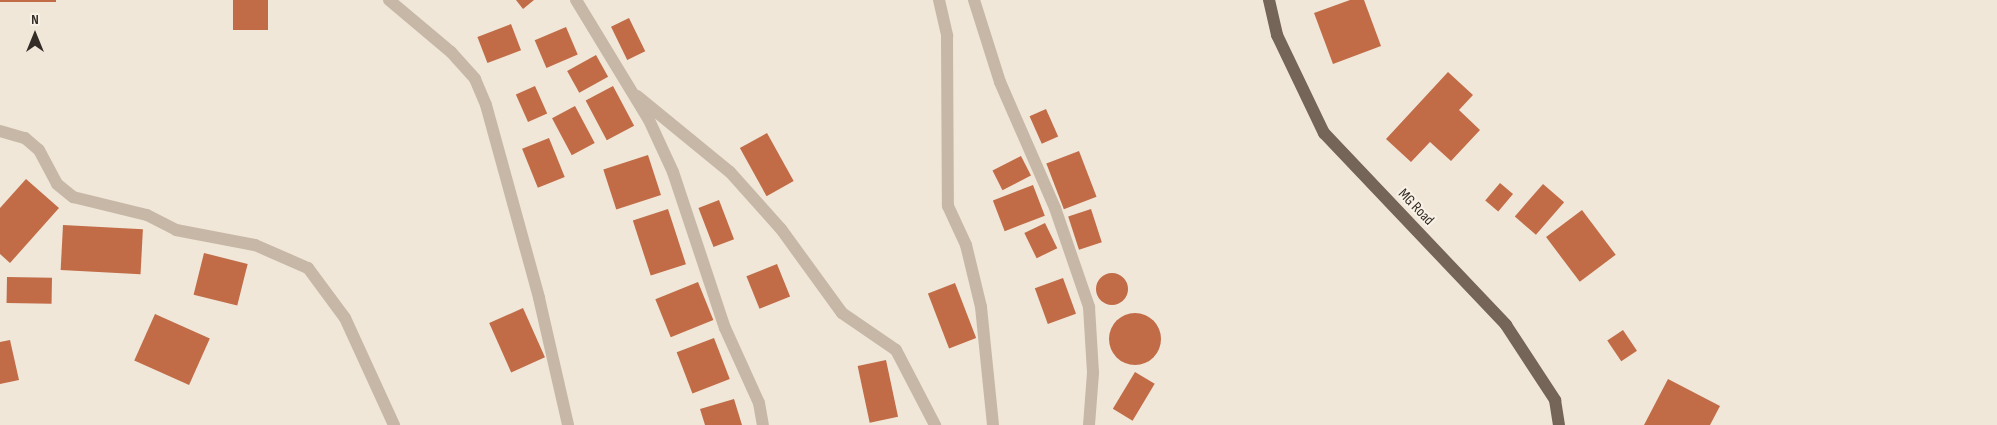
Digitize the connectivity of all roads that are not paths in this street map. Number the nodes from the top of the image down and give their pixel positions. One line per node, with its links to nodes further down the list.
1 (389, 0): 9 (street)
2 (576, 0): 6 (street)
3 (939, 0): 12 (street)
4 (974, 0): 13 (street)
5 (1269, 0): 14 (main road, MG Road)
6 (633, 93): 10 (street); 11 (street)
7 (0, 132): 8 (street)
8 (394, 425)
9 (568, 425)
10 (763, 425)
11 (935, 425)
12 (993, 425)
13 (1089, 425)
14 (1560, 425)

